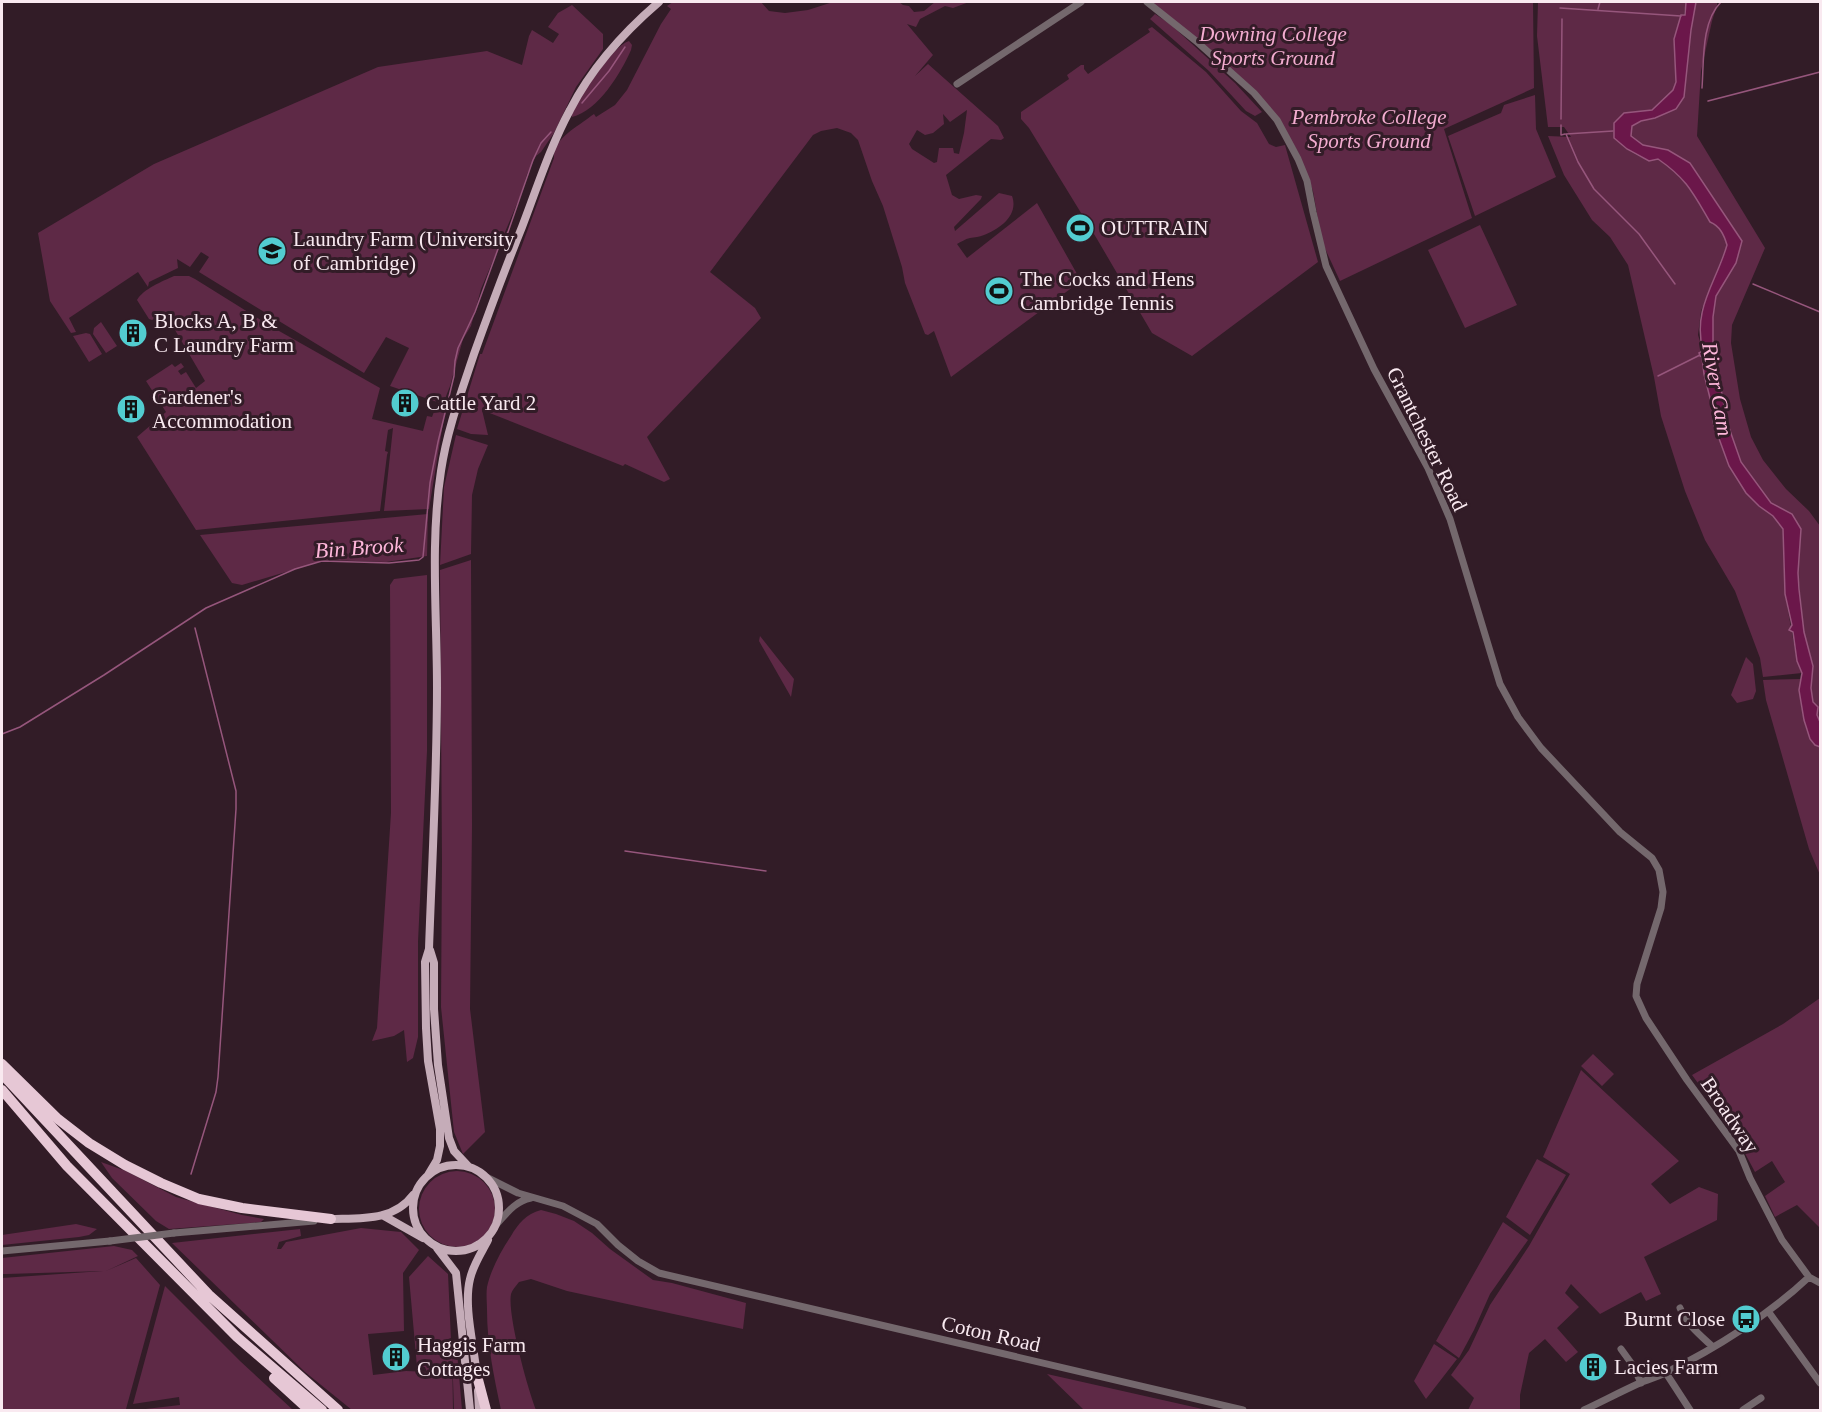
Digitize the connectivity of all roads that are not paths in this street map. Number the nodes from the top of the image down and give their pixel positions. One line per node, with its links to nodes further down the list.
1 (658, 2): 5 (main road)
2 (1081, 2): 4 (street)
3 (1147, 2): 6 (street, Grantchester Road)
4 (957, 84)
5 (429, 950): 10 (main road); 11 (main road)
6 (1642, 969): 22 (street, Broadway)
7 (2, 1064): 16 (highway)
8 (2, 1074): 36 (highway)
9 (2, 1090): 26 (highway)
10 (469, 1167): 11 (main road); 12 (main road)
11 (428, 1175): 13 (main road)
12 (488, 1178): 14 (street, Coton Road); 17 (main road)
13 (416, 1191): 15 (main road); 19 (main road)
14 (533, 1197): 17 (street); 40 (street, Coton Road)
15 (384, 1216): 16 (main road); 19 (main road)
16 (332, 1219): 21 (street, bridge)
17 (496, 1225): 18 (main road)
18 (491, 1234): 20 (main road); 29 (main road)
19 (425, 1239): 20 (main road)
20 (437, 1248): 37 (main road)
21 (2, 1251)
22 (1809, 1277): 23 (street); 25 (street)
23 (1821, 1283)
24 (1680, 1308): 27 (street)
25 (1768, 1311): 27 (street); 32 (street)
26 (237, 1338): 34 (highway); 35 (highway)
27 (1713, 1347): 30 (street)
28 (1621, 1349): 31 (street)
29 (476, 1372): 38 (main road); 39 (highway)
30 (1666, 1373): 31 (street); 42 (street)
31 (1641, 1383): 41 (street)
32 (1821, 1383)
33 (1761, 1398): 43 (street)
34 (309, 1410)
35 (322, 1410)
36 (338, 1410)
37 (470, 1410)
38 (479, 1410)
39 (486, 1410)
40 (1243, 1410)
41 (1584, 1410)
42 (1690, 1410)
43 (1743, 1410)

